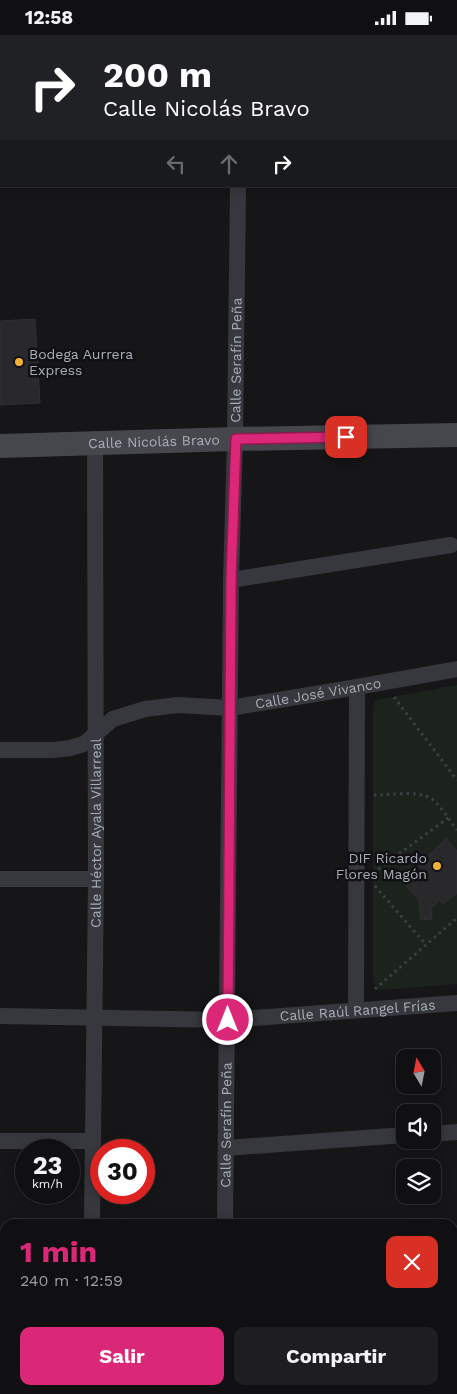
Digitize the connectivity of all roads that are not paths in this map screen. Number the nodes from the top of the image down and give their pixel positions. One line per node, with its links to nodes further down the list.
1 (238, 187): 3 (street, Calle Serafín Peña)
2 (457, 435): 3 (street, Calle Nicolás Bravo)
3 (236, 439): 4 (street, Calle Nicolás Bravo); 7 (street, Calle Serafín Peña)
4 (96, 443): 5 (street, Calle Nicolás Bravo); 11 (street, Calle Héctor Ayala Villarreal)
5 (0, 446)
6 (451, 545): 7 (street)
7 (231, 580): 10 (street, Calle Serafín Peña)
8 (457, 669): 9 (street, Calle José Vivanco)
9 (357, 687): 10 (street, Calle José Vivanco); 16 (street)
10 (230, 708): 11 (street, Calle José Vivanco); 19 (street, Calle Serafín Peña)
11 (96, 735): 12 (street, Calle José Vivanco); 14 (street, Calle Héctor Ayala Villarreal)
12 (0, 750)
13 (0, 879): 14 (street)
14 (96, 879): 18 (street, Calle Héctor Ayala Villarreal)
15 (457, 1003): 16 (street, Calle Raúl Rangel Frías)
16 (356, 1010): 19 (street, Calle Raúl Rangel Frías)
17 (0, 1016): 18 (street, Calle Raúl Rangel Frías)
18 (95, 1018): 19 (street, Calle Raúl Rangel Frías); 23 (street, Calle Héctor Ayala Villarreal)
19 (228, 1020): 26 (street, Calle Serafín Peña)
20 (457, 1132): 21 (street)
21 (441, 1133)
22 (396, 1136): 26 (street)
23 (92, 1139)
24 (0, 1141): 25 (street)
25 (90, 1141)
26 (226, 1147): 29 (street, Calle Serafín Peña)
27 (92, 1204): 28 (street, Calle Héctor Ayala Villarreal)
28 (92, 1219)
29 (225, 1219)

